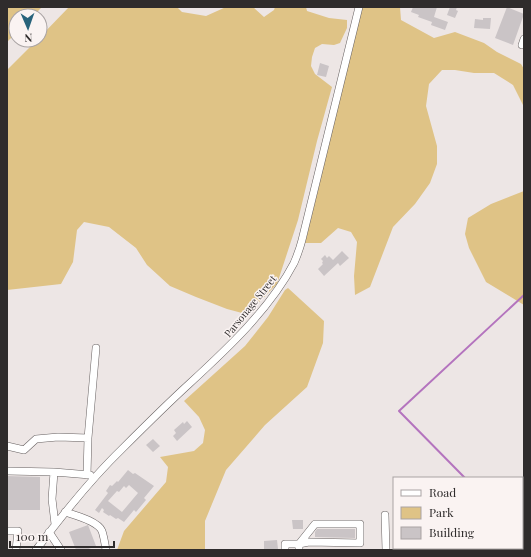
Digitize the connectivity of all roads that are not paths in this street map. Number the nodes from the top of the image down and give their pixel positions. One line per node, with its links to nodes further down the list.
1 (358, 7): 8 (street, Parsonage Street)
2 (96, 348): 3 (street)
3 (88, 438): 4 (street); 7 (street)
4 (7, 446)
5 (7, 471): 6 (street)
6 (54, 472): 7 (street); 11 (street)
7 (87, 475): 8 (street)
8 (95, 476): 9 (street, Parsonage Street)
9 (65, 512): 11 (street, Parsonage Street); 18 (street)
10 (385, 515): 20 (street)
11 (55, 524): 13 (street, Parsonage Street)
12 (7, 532): 15 (street)
13 (49, 532): 16 (street, Parsonage Street); 17 (street)
14 (299, 547): 14 (street); 19 (street)
15 (16, 550)
16 (36, 550)
17 (61, 550)
18 (106, 550)
19 (285, 550)
20 (386, 550)

